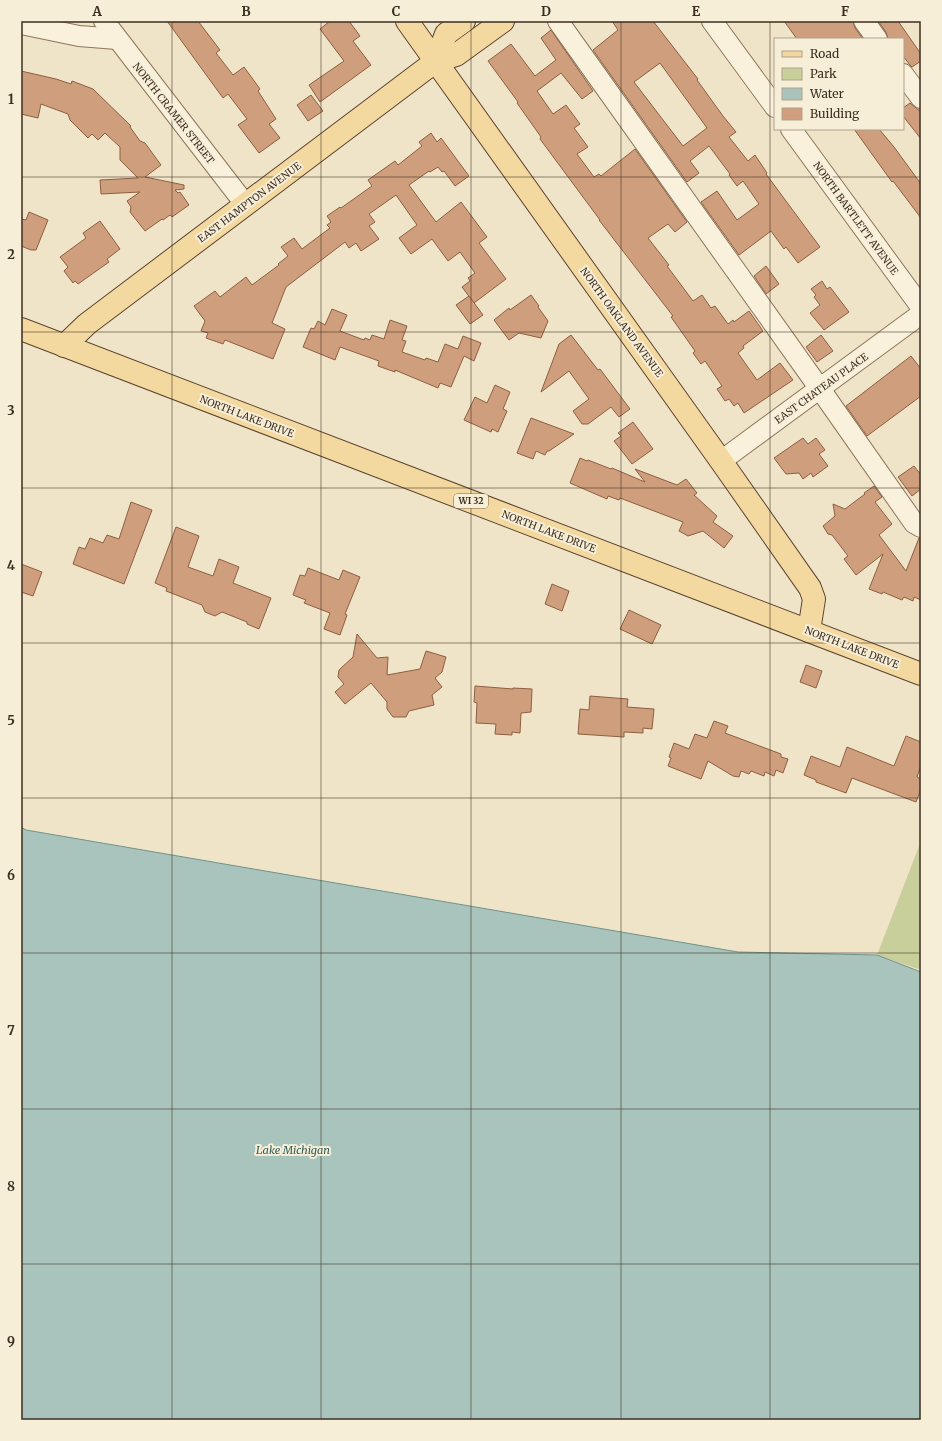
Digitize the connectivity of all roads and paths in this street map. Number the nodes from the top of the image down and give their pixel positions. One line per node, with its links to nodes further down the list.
1 (104, 21): 10 (street, NORTH CRAMER STREET)
2 (407, 21): 11 (main road, NORTH OAKLAND AVENUE)
3 (464, 21): 11 (main road)
4 (503, 21): 11 (main road)
5 (558, 21): 21 (street)
6 (712, 21): 14 (street)
7 (864, 21): 9 (street)
8 (21, 24): 10 (street)
9 (876, 38)
10 (117, 39): 16 (street, NORTH CRAMER STREET)
11 (436, 61): 16 (main road, EAST HAMPTON AVENUE); 22 (main road, NORTH OAKLAND AVENUE)
12 (904, 75): 13 (street)
13 (921, 98)
14 (774, 106)
15 (792, 130): 17 (street, NORTH BARTLETT AVENUE)
16 (245, 204): 20 (main road, EAST HAMPTON AVENUE)
17 (921, 307)
18 (921, 314): 21 (street, EAST CHATEAU PLACE)
19 (21, 329): 20 (main road, NORTH LAKE DRIVE / WI 32)
20 (64, 346): 24 (main road, NORTH LAKE DRIVE / WI 32)
21 (820, 388): 22 (street, EAST CHATEAU PLACE); 23 (street)
22 (721, 461): 24 (main road, NORTH OAKLAND AVENUE)
23 (921, 527)
24 (809, 631): 25 (main road, NORTH LAKE DRIVE / WI 32)
25 (921, 674)

